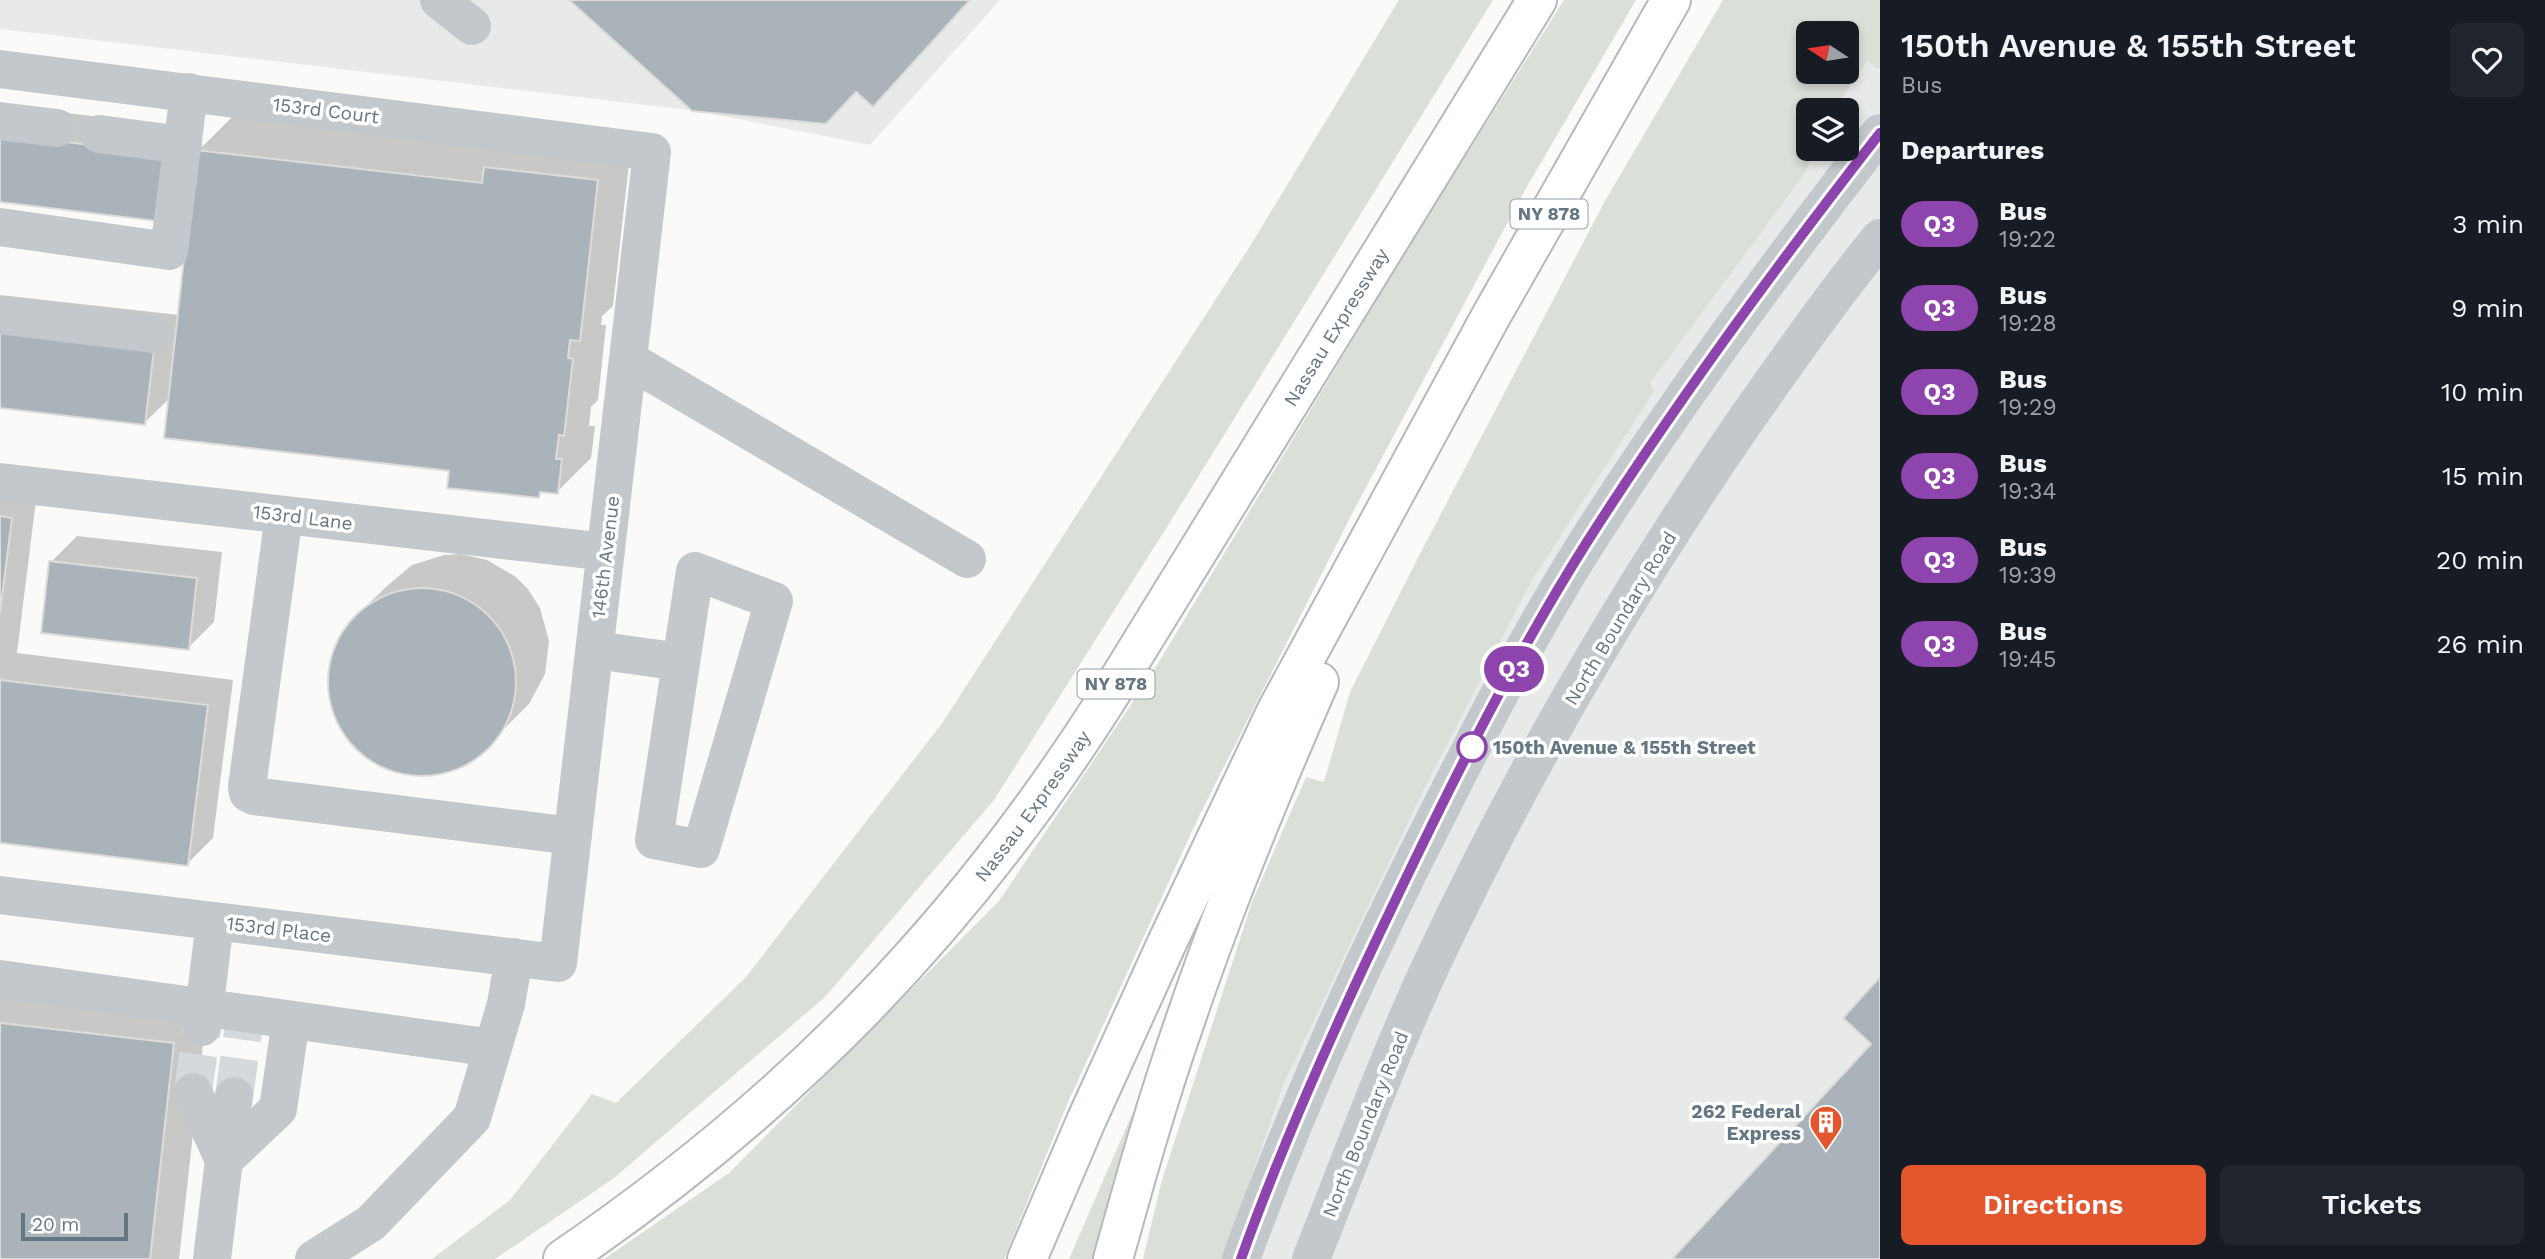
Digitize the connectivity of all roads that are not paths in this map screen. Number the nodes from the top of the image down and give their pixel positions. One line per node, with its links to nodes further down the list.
1 (439, 0): 4 (street)
2 (1537, 0): 39 (highway, Nassau Expressway / NY 878)
3 (1671, 0): 18 (highway, NY 878)
4 (472, 26)
5 (0, 69): 6 (street, 153rd Court)
6 (189, 92): 11 (street); 12 (street, 153rd Court)
7 (0, 121): 8 (street)
8 (57, 128)
9 (99, 134): 11 (street)
10 (1880, 134): 42 (street)
11 (183, 145): 13 (street)
12 (652, 152): 17 (street, 146th Avenue)
13 (0, 227)
14 (1880, 238): 43 (street, North Boundary Road)
15 (0, 314): 16 (street)
16 (153, 334)
17 (629, 360): 21 (street, 146th Avenue); 22 (street)
18 (1430, 430): 40 (highway, NY 878); 41 (highway)
19 (0, 482): 20 (street, 153rd Lane)
20 (284, 515): 21 (street, 153rd Lane); 25 (street)
21 (606, 552): 23 (street, 146th Avenue)
22 (967, 559)
23 (595, 650): 24 (street); 25 (street, 146th Avenue)
24 (681, 662): 24 (street)
25 (573, 836): 29 (street, 146th Avenue)
26 (0, 895): 27 (street, 153rd Place)
27 (215, 921): 28 (street, 153rd Place); 31 (street)
28 (514, 957): 29 (street, 153rd Place); 33 (street)
29 (558, 962)
30 (0, 979): 31 (street)
31 (203, 1017): 32 (street)
32 (291, 1020): 33 (street); 36 (street)
33 (493, 1048): 38 (street)
34 (193, 1093): 36 (street)
35 (234, 1096): 36 (street)
36 (224, 1160): 37 (street)
37 (212, 1259)
38 (314, 1259)
39 (564, 1259)
40 (1027, 1259)
41 (1113, 1259)
42 (1241, 1259)
43 (1311, 1259)

